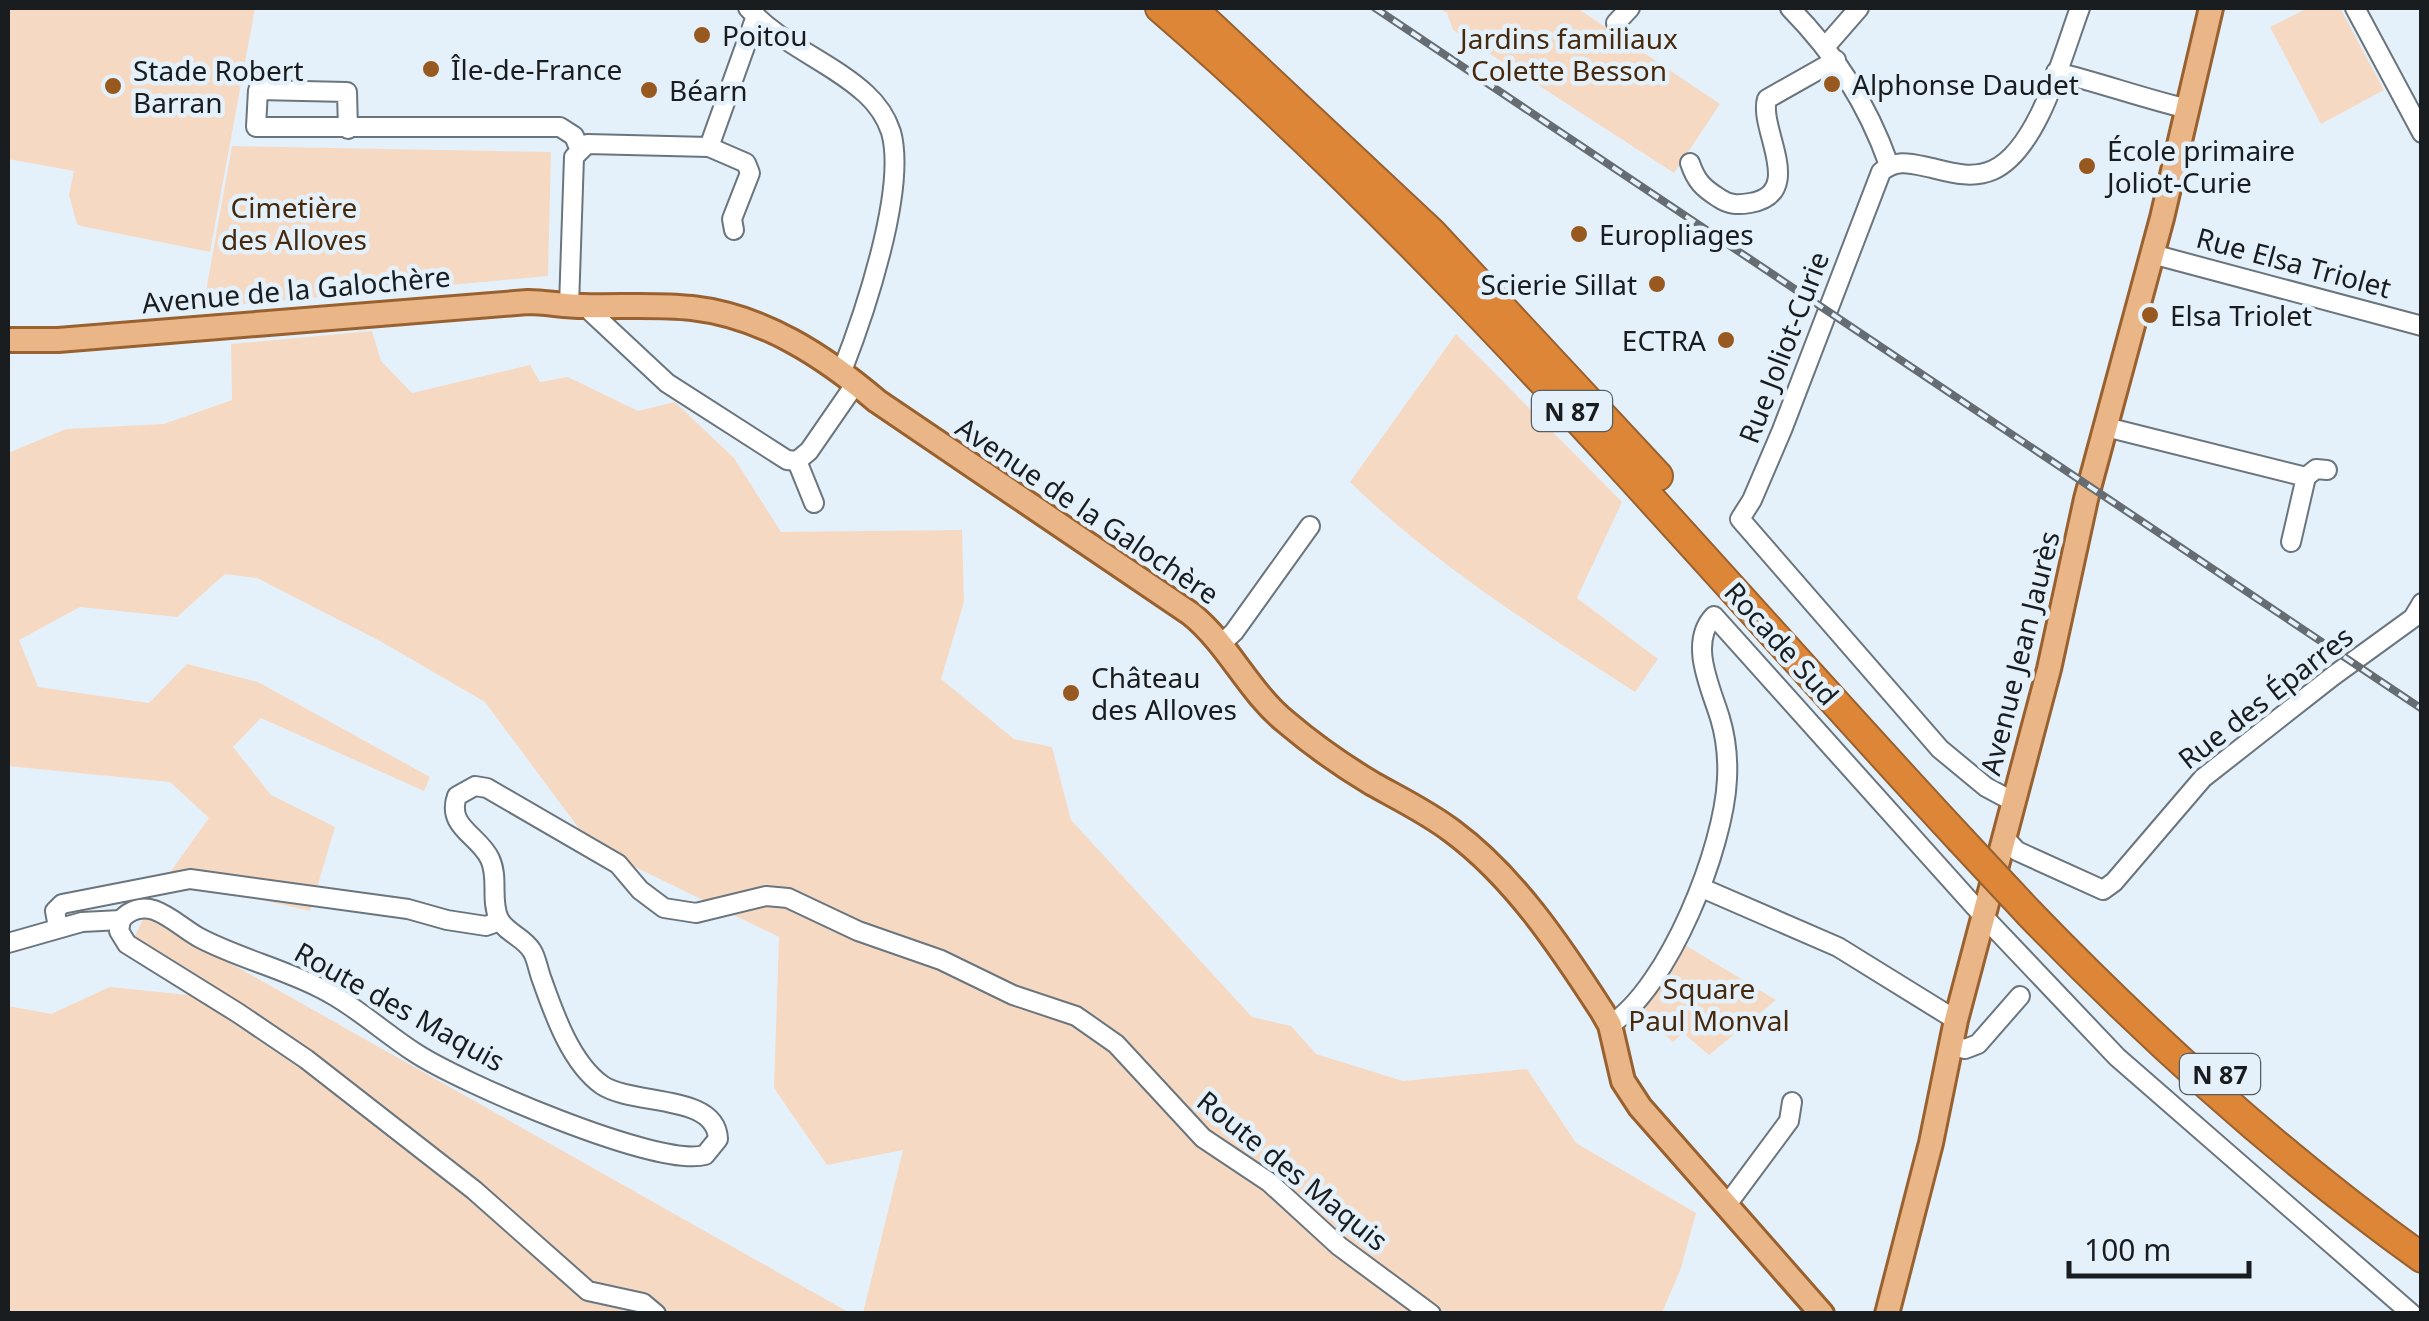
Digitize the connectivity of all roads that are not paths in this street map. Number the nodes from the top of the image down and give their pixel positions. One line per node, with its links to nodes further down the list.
1 (1160, 8): 36 (highway, Rocade Sud / N 87)
2 (1192, 8): 36 (highway, Rocade Sud / N 87)
3 (1630, 8): 10 (street)
4 (1790, 8): 11 (street)
5 (1859, 8): 11 (street)
6 (2080, 8): 12 (street)
7 (2211, 8): 13 (main road, Avenue Jean Jaurès)
8 (2355, 8): 15 (street)
9 (752, 12): 16 (street); 25 (street)
10 (1616, 23)
11 (1831, 54): 18 (street); 19 (street)
12 (2056, 72): 13 (street); 19 (street)
13 (2188, 109): 21 (main road, Avenue Jean Jaurès)
14 (348, 129): 14 (street); 17 (street)
15 (2422, 132)
16 (709, 147): 17 (street); 20 (street)
17 (579, 148): 22 (street)
18 (1690, 162)
19 (1888, 165): 35 (street, Rue Joliot-Curie)
20 (734, 230)
21 (2152, 254): 23 (street, Rue Elsa Triolet); 26 (main road, Avenue Jean Jaurès)
22 (579, 306): 24 (main road, Avenue de la Galochère); 25 (main road, Avenue de la Galochère); 27 (street)
23 (2422, 326)
24 (8, 340)
25 (849, 377): 27 (street); 34 (main road, Avenue de la Galochère)
26 (2106, 427): 29 (street); 35 (main road, Avenue Jean Jaurès)
27 (797, 461): 30 (street)
28 (2327, 470): 29 (street)
29 (2306, 477): 32 (street)
30 (814, 503)
31 (1310, 526): 34 (street)
32 (2291, 542)
33 (2419, 616): 37 (street, Rue des Éparres)
34 (1221, 644): 47 (main road, Avenue de la Galochère)
35 (2014, 802): 37 (main road, Avenue Jean Jaurès)
36 (1962, 830): 39 (highway, Rocade Sud / N 87, bridge)
37 (2004, 837): 40 (main road, Avenue Jean Jaurès)
38 (1702, 888): 40 (street); 46 (street); 47 (street)
39 (2032, 904): 51 (highway, Rocade Sud / N 87); 52 (highway, Rocade Sud / N 87)
40 (1985, 918): 46 (main road, Avenue Jean Jaurès); 57 (street)
41 (120, 920): 42 (street, Route des Maquis); 43 (street); 53 (street)
42 (500, 921): 43 (street); 54 (street, Route des Maquis)
43 (58, 927): 44 (street)
44 (8, 942)
45 (2020, 996): 48 (street)
46 (1956, 1020): 48 (main road, Avenue Jean Jaurès)
47 (1610, 1025): 50 (main road, Avenue de la Galochère)
48 (1950, 1046): 56 (main road, Avenue Jean Jaurès)
49 (1792, 1102): 50 (street)
50 (1726, 1206): 55 (main road, Avenue de la Galochère)
51 (2422, 1237)
52 (2422, 1261)
53 (656, 1314)
54 (1432, 1314)
55 (1822, 1314)
56 (1887, 1314)
57 (2412, 1314)

